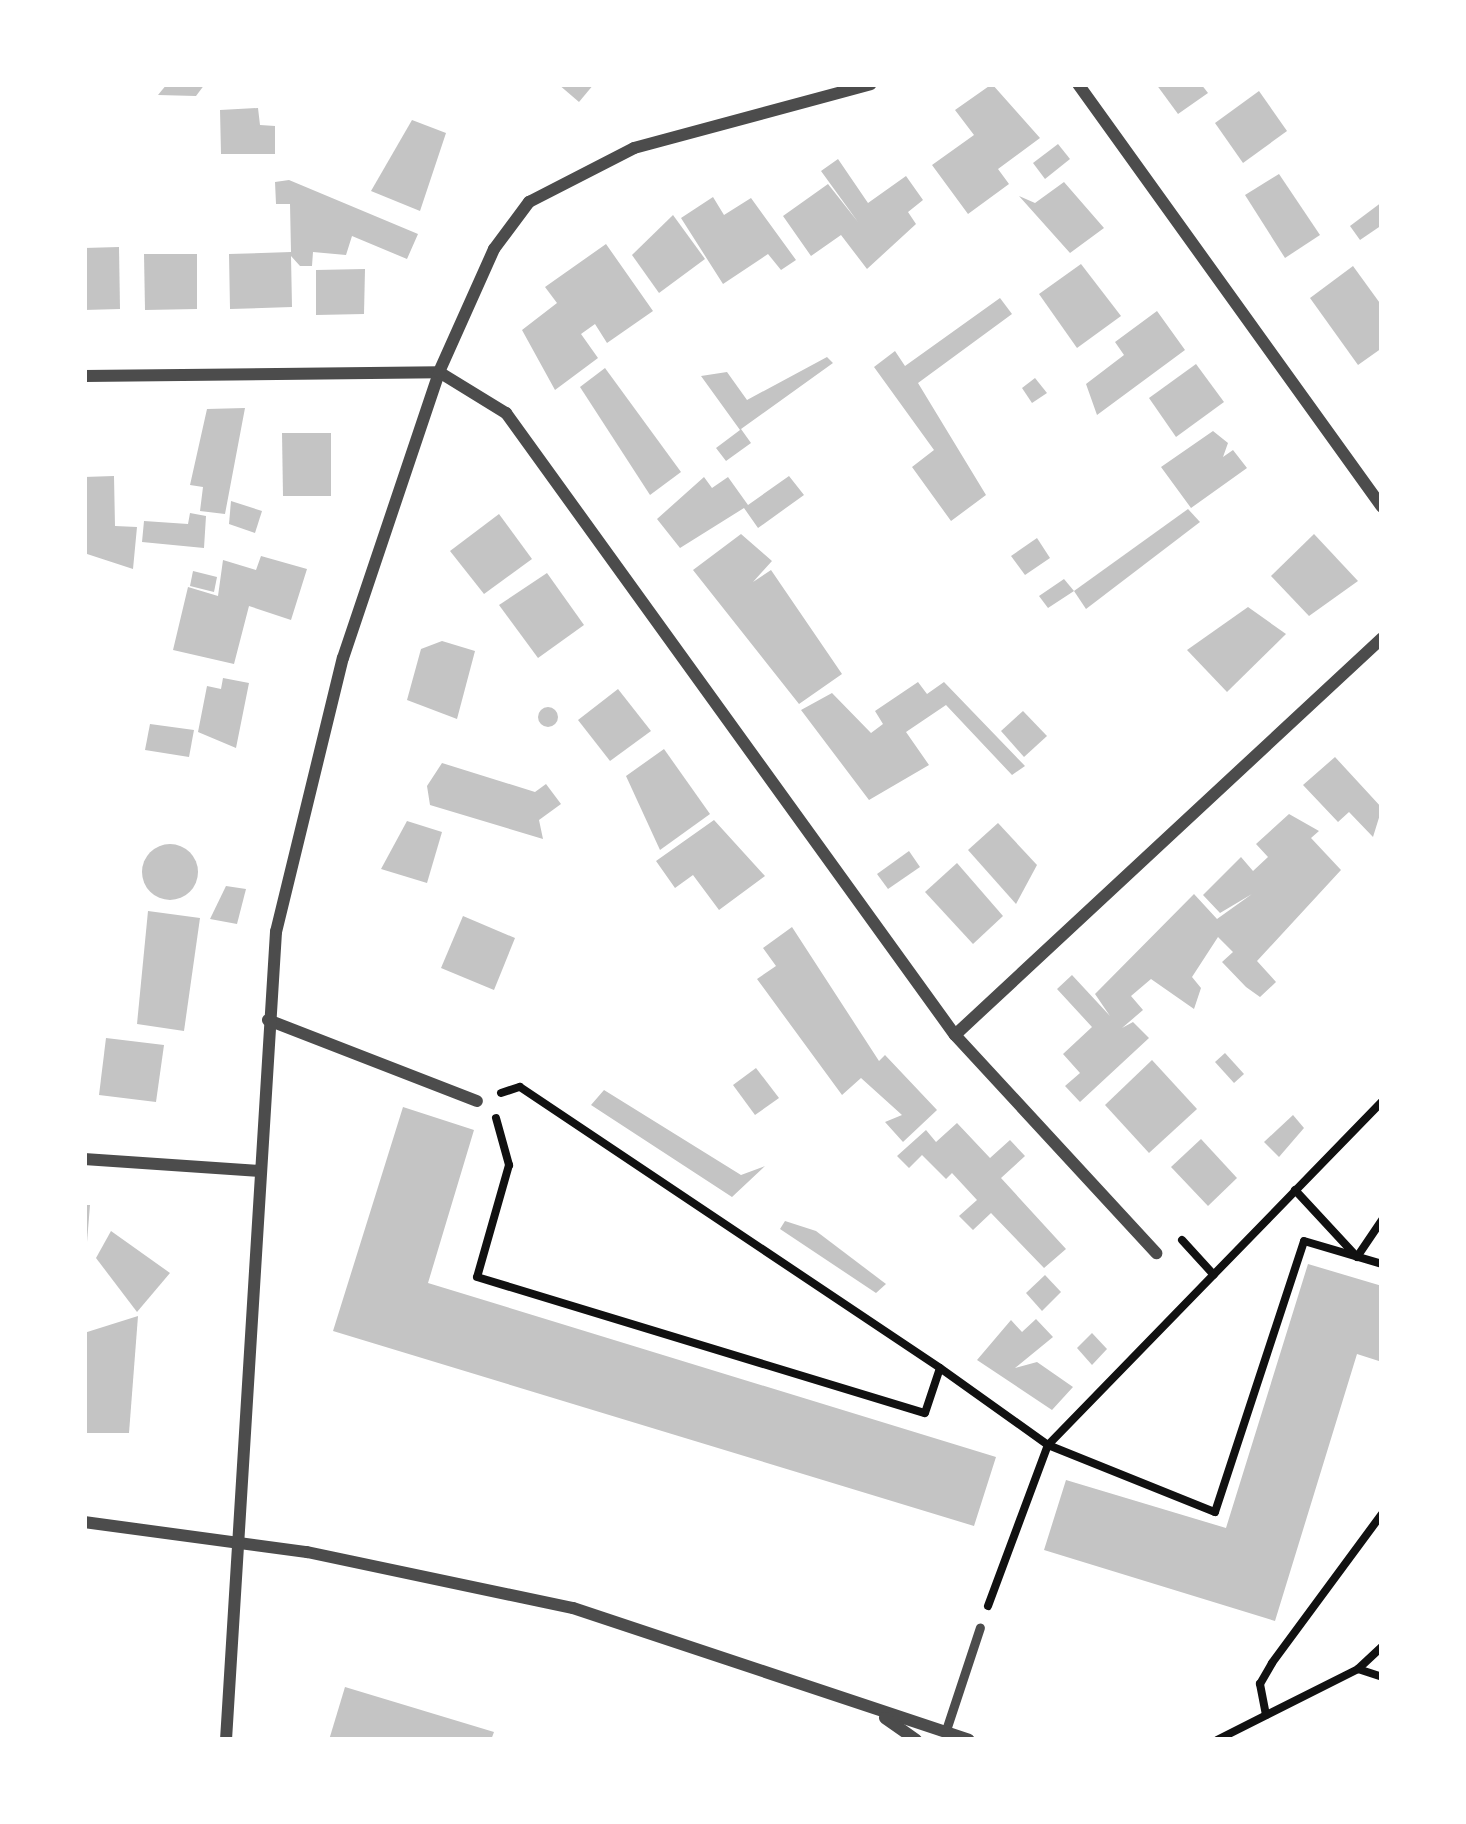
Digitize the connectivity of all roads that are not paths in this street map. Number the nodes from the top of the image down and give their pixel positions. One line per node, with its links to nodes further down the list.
1 (871, 84): 3 (street)
2 (1078, 84): 5 (street)
3 (439, 372): 4 (street); 7 (street); 8 (street)
4 (84, 376)
5 (1382, 507)
6 (1382, 638): 8 (street)
7 (268, 1020): 9 (street); 11 (street)
8 (955, 1035): 12 (street)
9 (477, 1101)
10 (84, 1159): 11 (street)
11 (261, 1172): 14 (street)
12 (1156, 1253)
13 (84, 1522): 14 (street)
14 (240, 1544): 16 (street); 18 (street)
15 (980, 1627): 17 (lane)
16 (879, 1714): 17 (street); 19 (street)
17 (946, 1730): 20 (street)
18 (226, 1740)
19 (916, 1740)
20 (968, 1740)

